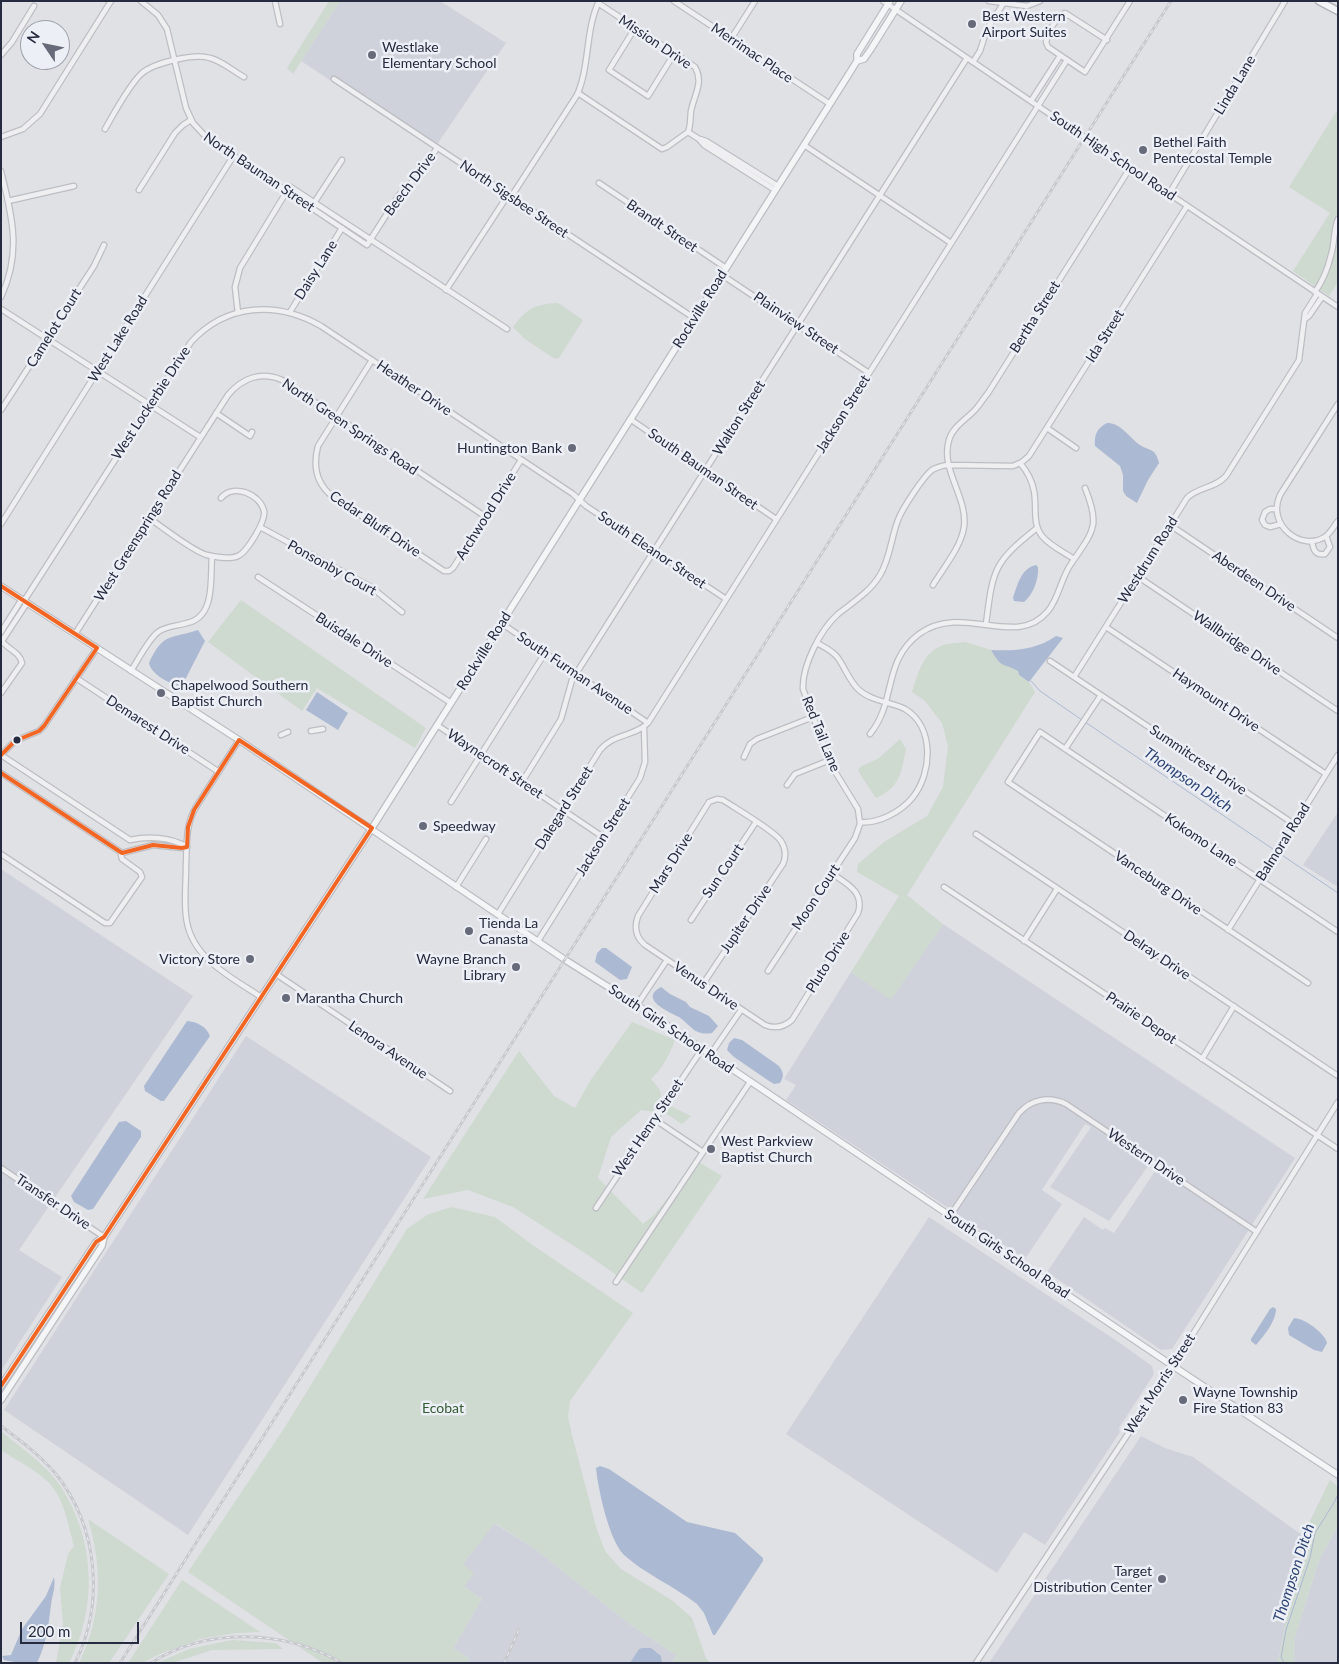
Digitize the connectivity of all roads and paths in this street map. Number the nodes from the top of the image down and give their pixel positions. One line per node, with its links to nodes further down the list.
1 (111, 1): 39 (street)
2 (141, 1): 27 (street, North Bauman Street)
3 (275, 1): 18 (street)
4 (674, 1): 20 (street, Merrimac Place)
5 (756, 1): 20 (street)
6 (901, 1): 16 (main road, Rockville Road)
7 (988, 1): 14 (street)
8 (1040, 1): 14 (street)
9 (1285, 1): 53 (street, Linda Lane)
10 (1319, 1): 17 (highway)
11 (598, 2): 19 (street, Mission Drive); 32 (street)
12 (887, 2): 16 (street, South High School Road); 28 (main road, Rockville Road)
13 (1128, 2): 21 (street)
14 (1003, 4): 29 (street)
15 (34, 6): 23 (street)
16 (896, 10): 25 (street, South High School Road); 28 (main road, Rockville Road)
17 (1338, 10)
18 (280, 24)
19 (635, 28): 22 (street, Mission Drive); 22 (street)
20 (731, 39): 34 (street, Merrimac Place)
21 (1107, 40): 24 (street); 26 (street)
22 (674, 54): 38 (street, Mission Drive)
23 (1, 55)
24 (1060, 56): 26 (street); 33 (street)
25 (967, 58): 29 (street, South High School Road); 54 (street, Walton Street)
26 (1067, 60): 35 (street, Jackson Street)
27 (176, 61): 30 (street); 36 (street, North Bauman Street); 37 (street)
28 (857, 61): 34 (main road, Rockville Road)
29 (974, 62): 33 (street, South High School Road)
30 (244, 77)
31 (334, 79): 41 (street, North Sigsbee Street)
32 (578, 93): 38 (street); 55 (street)
33 (1031, 101): 35 (street, South High School Road)
34 (830, 104): 40 (main road, Rockville Road)
35 (1039, 106): 44 (street, South High School Road, bridge); 62 (street, Jackson Street)
36 (191, 120): 42 (street, North Bauman Street); 50 (street)
37 (105, 129)
38 (688, 132): 49 (street)
39 (1, 136)
40 (804, 145): 49 (main road, Rockville Road); 54 (street)
41 (437, 148): 55 (street, North Sigsbee Street); 61 (street, Beech Drive)
42 (234, 155): 52 (street, North Bauman Street); 79 (street, West Lake Road)
43 (342, 160): 57 (street)
44 (1130, 168): 53 (street, South High School Road); 93 (street, Bertha Street)
45 (1, 171): 56 (street)
46 (599, 183): 65 (street, Brandt Street)
47 (74, 186): 56 (street)
48 (289, 186): 51 (street, North Bauman Street)
49 (776, 188): 65 (main road, Rockville Road)
50 (139, 190)
51 (295, 190): 52 (street); 57 (street, North Bauman Street)
52 (286, 191): 60 (street, North Bauman Street); 73 (street)
53 (1168, 194): 58 (street, South High School Road)
54 (880, 195): 62 (street); 75 (street, Walton Street)
55 (509, 196): 67 (street); 74 (street, North Sigsbee Street)
56 (8, 202): 69 (street)
57 (314, 203): 61 (street, North Bauman Street)
58 (1187, 206): 68 (street, South High School Road); 87 (street, Ida Street)
59 (1338, 219): 68 (street, Westdrum Road)
60 (342, 228): 64 (street, North Bauman Street); 72 (street, Daisy Lane)
61 (370, 240): 64 (street, Beech Drive); 67 (street, North Bauman Street)
62 (951, 244): 80 (street, Jackson Street)
63 (104, 245): 77 (street, Camelot Court)
64 (367, 245)
65 (726, 268): 66 (main road, Rockville Road)
66 (722, 275): 74 (main road, Rockville Road); 75 (street, Plainview Street)
67 (446, 290): 76 (street, North Bauman Street)
68 (1318, 294): 70 (street, South High School Road); 105 (street, Westdrum Road)
69 (1, 297)
70 (1338, 307)
71 (1, 309): 77 (street)
72 (290, 312): 73 (street, Heather Drive); 78 (street, Heather Drive)
73 (238, 313): 81 (street, West Lockerbie Drive)
74 (694, 318): 86 (main road, Rockville Road)
75 (798, 325): 80 (street, Plainview Street); 94 (street, Walton Street)
76 (506, 329)
77 (48, 338): 79 (street); 83 (street, Camelot Court)
78 (372, 360): 85 (street, Cedar Bluff Drive); 91 (street, Heather Drive)
79 (98, 370): 81 (street); 103 (street, West Lake Road)
80 (869, 373): 101 (street, Jackson Street)
81 (150, 404): 89 (street); 119 (street, West Lockerbie Drive)
82 (1338, 404): 98 (street)
83 (1, 410)
84 (216, 413): 85 (street, North Green Springs Road); 88 (street); 89 (street, North Green Springs Road)
85 (336, 417): 99 (street, North Green Springs Road); 113 (street, Cedar Bluff Drive)
86 (630, 419): 94 (street, South Bauman Street); 97 (main road, Rockville Road)
87 (1047, 428): 90 (street); 92 (street, Ida Street)
88 (252, 432)
89 (200, 437): 100 (street, West Greensprings Road)
90 (1076, 448)
91 (522, 460): 97 (street, Heather Drive); 99 (street, Archwood Drive)
92 (1020, 463): 93 (street); 107 (street)
93 (950, 465): 116 (street, Bertha Street); 128 (street, Red Tail Lane)
94 (705, 471): 101 (street, South Bauman Street); 110 (street, Walton Street)
95 (1086, 488): 112 (street)
96 (222, 498): 106 (street)
97 (579, 500): 110 (street, South Eleanor Street); 121 (main road, Rockville Road)
98 (1276, 509): 104 (street); 104 (street)
99 (486, 517): 113 (street, Archwood Drive)
100 (149, 518): 111 (street); 125 (street, West Greensprings Road)
101 (776, 519): 118 (street, Jackson Street)
102 (1338, 520): 108 (street)
103 (1, 524)
104 (1281, 524): 109 (street)
105 (1170, 525): 114 (street, Westdrum Road); 126 (street, Aberdeen Drive)
106 (260, 527): 111 (street); 120 (street, Ponsonby Court)
107 (1037, 528): 112 (street); 122 (street)
108 (1326, 536): 109 (street); 109 (street)
109 (1312, 541)
110 (654, 552): 118 (street, South Eleanor Street); 133 (street, Walton Street)
111 (212, 556): 132 (street)
112 (1074, 559): 122 (street)
113 (449, 572)
114 (1137, 576): 123 (street, Westdrum Road); 140 (street, Wallbridge Drive)
115 (258, 577): 139 (street, Buisdale Drive)
116 (933, 585)
117 (1, 586): 119 (main road, South Girls School Road)
118 (726, 599): 143 (street, Jackson Street)
119 (25, 601): 124 (street); 125 (main road, South Girls School Road); 127 (street)
120 (402, 612)
121 (501, 623): 130 (street, South Furman Avenue); 139 (main road, Rockville Road)
122 (986, 624): 138 (street)
123 (1106, 627): 134 (street, Westdrum Road); 158 (street, Haymount Drive)
124 (1, 632)
125 (75, 634): 129 (main road, South Girls School Road)
126 (1338, 638)
127 (2, 641): 136 (street)
128 (816, 643): 138 (street); 141 (street, Red Tail Lane)
129 (96, 648): 132 (main road, South Girls School Road); 135 (street)
130 (545, 653): 133 (street, South Furman Avenue); 151 (street)
131 (1050, 661): 134 (street)
132 (131, 671): 149 (main road, South Girls School Road)
133 (576, 674): 143 (street, South Furman Avenue); 159 (street, Walton Street)
134 (1074, 677): 137 (street)
135 (76, 678): 152 (street); 156 (street, Demarest Drive)
136 (1, 693)
137 (1101, 695): 150 (street); 165 (street, Summitcrest Drive)
138 (887, 702): 147 (street); 164 (street)
139 (451, 703): 142 (main road, Rockville Road)
140 (1338, 711)
141 (813, 718): 154 (street); 155 (street, Red Tail Lane)
142 (437, 725): 151 (street, Waynecroft Street); 166 (main road, Rockville Road)
143 (646, 725): 162 (street, Dalegard Street); 168 (street, Jackson Street)
144 (323, 729): 145 (street)
145 (311, 731)
146 (288, 732): 148 (street)
147 (870, 734)
148 (281, 735)
149 (240, 740): 156 (street); 166 (main road, South Girls School Road)
150 (1064, 749): 174 (street, Kokomo Lane); 180 (street, Vanceburg Drive)
151 (481, 754): 159 (street, Waynecroft Street); 161 (street)
152 (1, 755): 170 (street)
153 (1338, 755): 158 (street, Balmoral Road)
154 (744, 756)
155 (830, 760): 160 (street); 164 (street, Red Tail Lane)
156 (219, 772): 170 (street)
157 (1, 773): 171 (street)
158 (1326, 774): 165 (street, Balmoral Road)
159 (522, 782): 162 (street, Waynecroft Street)
160 (787, 785)
161 (451, 802)
162 (563, 810): 168 (street, Waynecroft Street); 178 (street, Dalegard Street)
163 (756, 822): 179 (street, Sun Court); 181 (street, Mars Drive); 189 (street, Jupiter Drive)
164 (860, 822): 173 (street, Moon Court)
165 (1294, 824): 174 (street, Balmoral Road)
166 (372, 828): 175 (main road, South Girls School Road); 187 (main road, Rockville Road)
167 (976, 834): 177 (street, Delray Drive)
168 (603, 837): 184 (street, Jackson Street)
169 (486, 839): 175 (street)
170 (187, 847): 171 (street); 190 (street)
171 (122, 853): 172 (street)
172 (1, 854)
173 (831, 873): 186 (street, Moon Court); 194 (street, Pluto Drive)
174 (1260, 879): 180 (street, Balmoral Road); 182 (street, Kokomo Lane)
175 (456, 887): 178 (main road, South Girls School Road)
176 (944, 887): 183 (street, Prairie Depot)
177 (1058, 889): 183 (street); 192 (street, Delray Drive)
178 (498, 914): 184 (main road, South Girls School Road)
179 (691, 920)
180 (1228, 930): 188 (street, Vanceburg Drive)
181 (636, 931): 185 (street, Venus Drive)
182 (1338, 932)
183 (1024, 940): 197 (street, Prairie Depot)
184 (538, 941): 191 (main road, South Girls School Road)
185 (667, 960): 189 (street, Venus Drive); 191 (street)
186 (768, 971)
187 (276, 974): 190 (main road, Rockville Road); 200 (street, Lenora Avenue)
188 (1308, 983)
189 (702, 984): 193 (street, Venus Drive)
190 (261, 997): 210 (main road, Rockville Road)
191 (637, 1005): 195 (main road, South Girls School Road)
192 (1234, 1006): 197 (street); 198 (street, Delray Drive)
193 (741, 1010): 194 (street, Venus Drive); 196 (street)
194 (787, 1024)
195 (702, 1049): 196 (main road, South Girls School Road); 202 (street, West Henry Street)
196 (710, 1055): 199 (main road, South Girls School Road)
197 (1202, 1058): 203 (street, Prairie Depot)
198 (1338, 1076)
199 (750, 1082): 205 (street); 208 (main road, South Girls School Road)
200 (450, 1091)
201 (1338, 1102): 203 (street, West Morris Street)
202 (654, 1119): 205 (street); 207 (street, West Henry Street)
203 (1317, 1136): 204 (street, Prairie Depot); 209 (street, West Morris Street)
204 (1338, 1149)
205 (703, 1152): 211 (street)
206 (1, 1168): 210 (street, Transfer Drive)
207 (596, 1208)
208 (950, 1216): 209 (street, Western Drive); 212 (main road, South Girls School Road)
209 (1257, 1232): 212 (street, West Morris Street)
210 (104, 1237): 213 (main road, Rockville Road); 214 (main road, Rockville Road)
211 (616, 1282)
212 (1173, 1366): 215 (main road, South Girls School Road); 216 (street, West Morris Street)
213 (1, 1386)
214 (1, 1400)
215 (1338, 1475)
216 (976, 1663)

